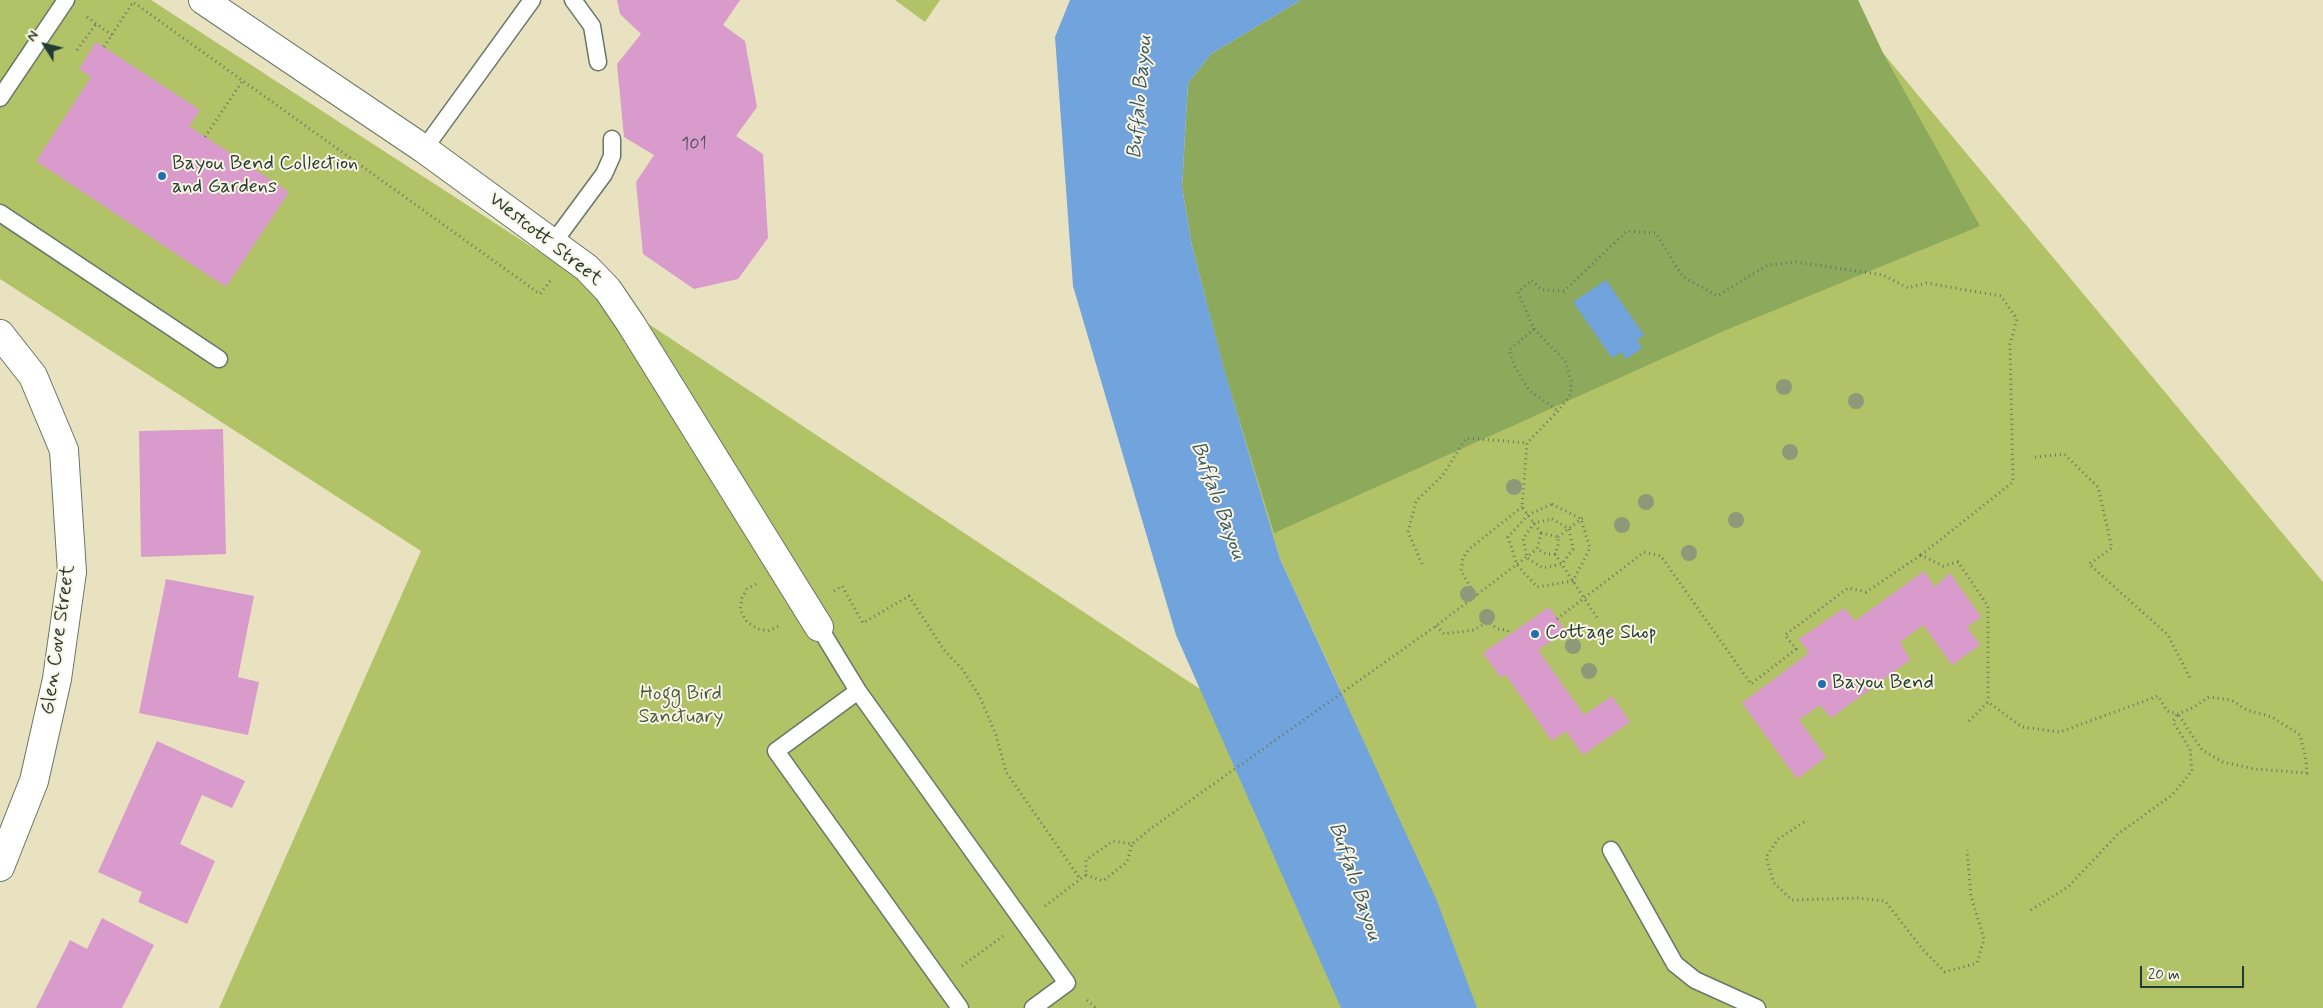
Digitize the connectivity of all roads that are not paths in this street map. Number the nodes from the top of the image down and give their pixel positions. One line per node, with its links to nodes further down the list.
1 (66, 0): 6 (lane)
2 (203, 0): 8 (street, Westcott Street)
3 (532, 0): 8 (lane)
4 (573, 0): 5 (lane)
5 (598, 62)
6 (0, 98)
7 (612, 140): 10 (lane)
8 (424, 150): 10 (street, Westcott Street)
9 (0, 213): 12 (lane)
10 (553, 243): 13 (street, Westcott Street)
11 (0, 334): 16 (street, Glen Cove Street)
12 (219, 359)
13 (820, 627): 14 (lane)
14 (858, 692): 17 (lane); 18 (lane)
15 (1611, 850): 19 (lane)
16 (0, 867)
17 (960, 1008)
18 (1033, 1008)
19 (1757, 1008)

